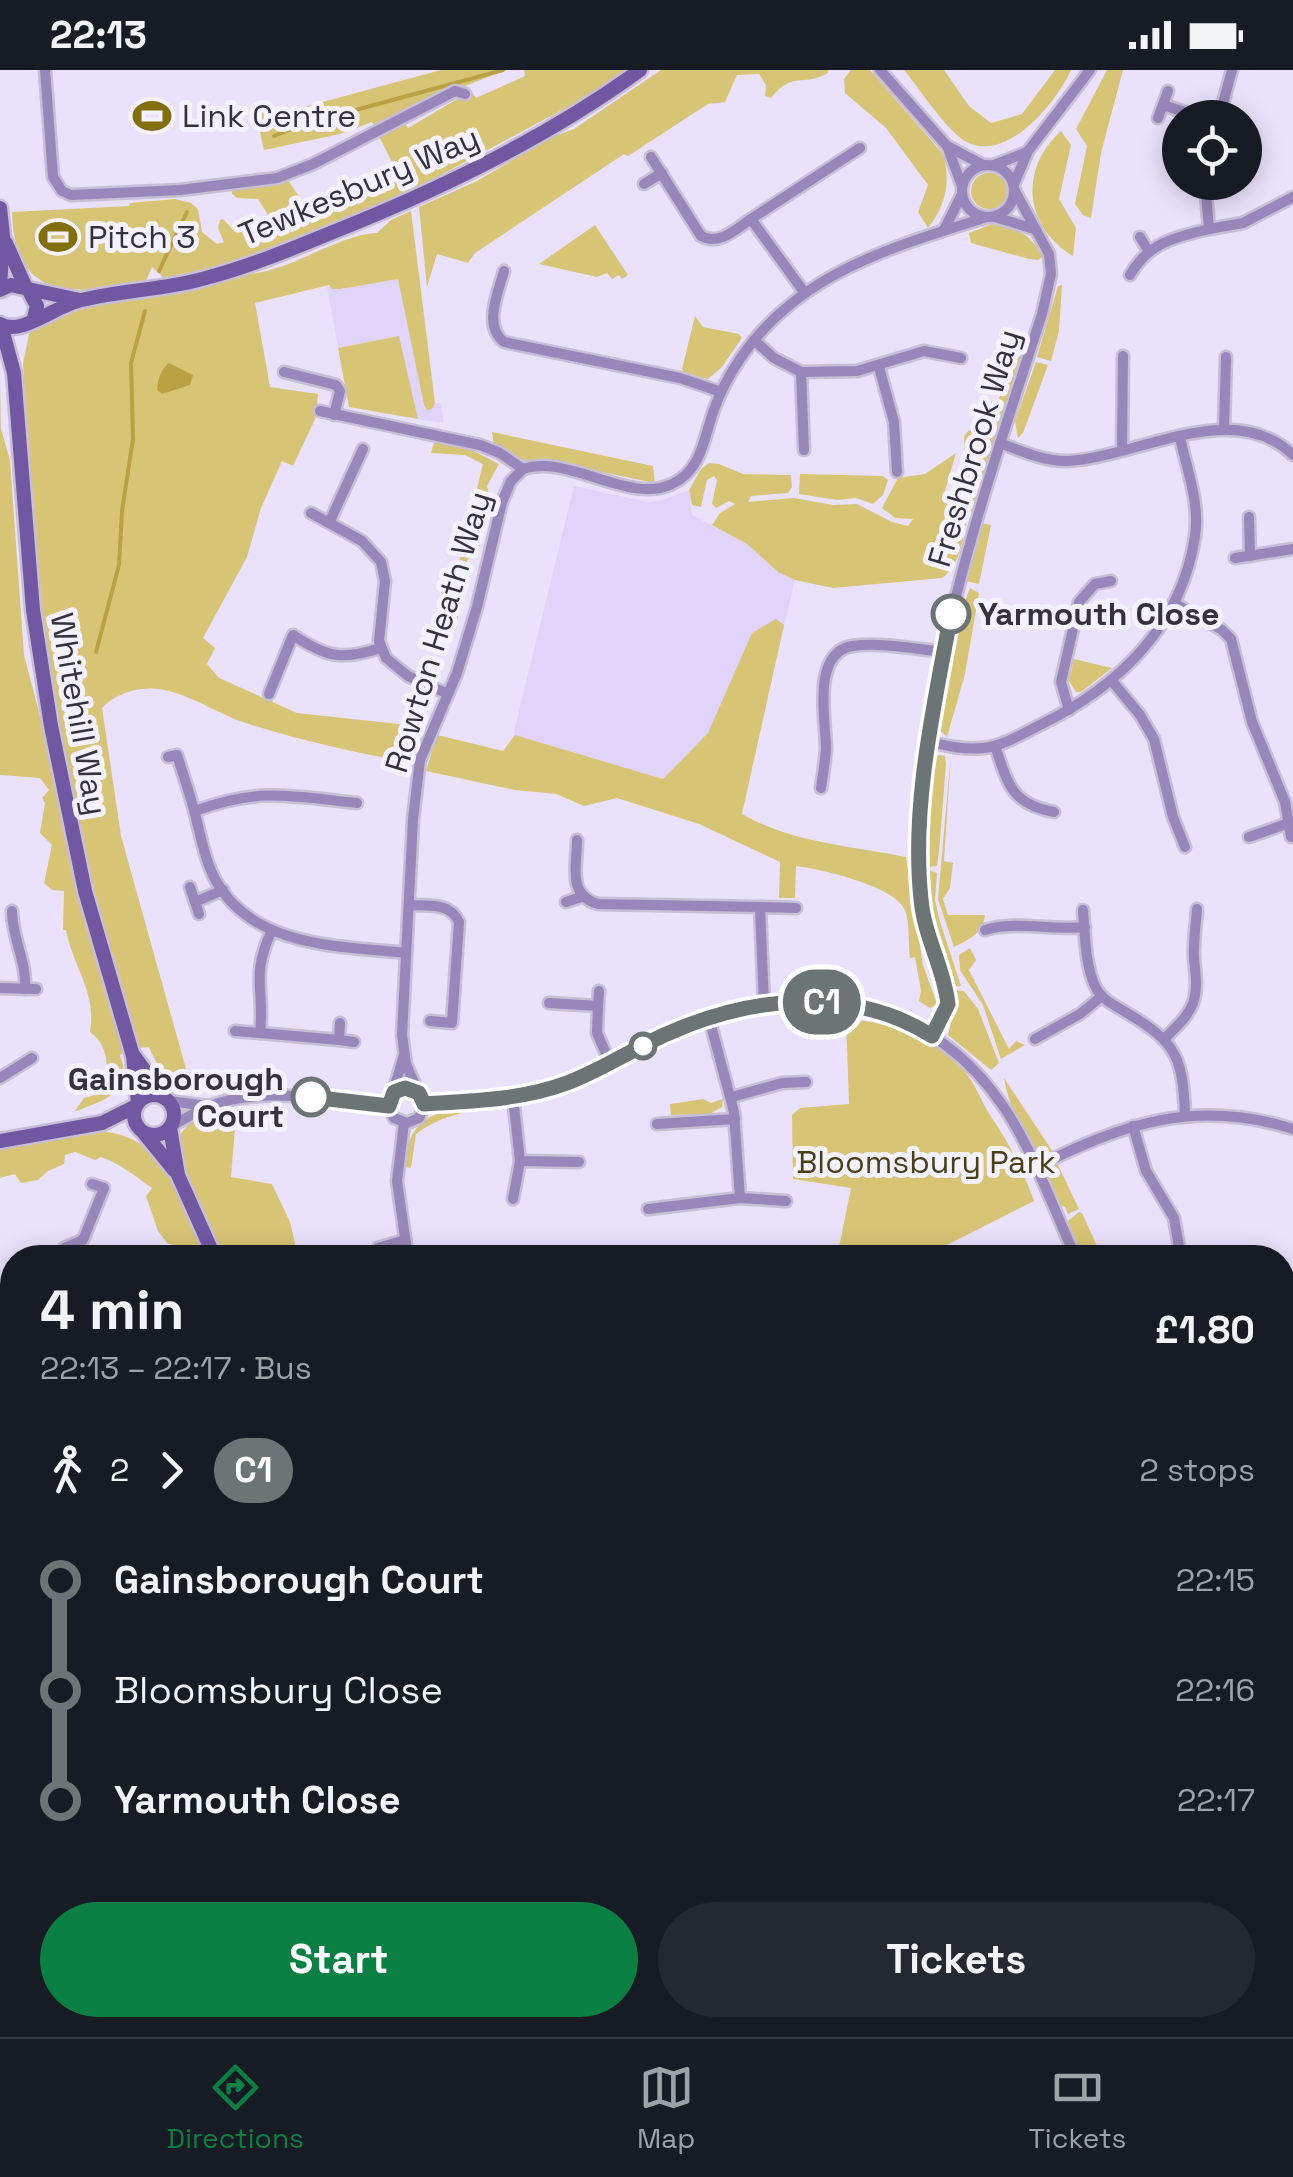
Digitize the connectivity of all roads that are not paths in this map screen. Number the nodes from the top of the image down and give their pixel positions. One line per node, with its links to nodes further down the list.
1 (45, 70): 7 (street)
2 (640, 70): 41 (main road, Tewkesbury Way)
3 (880, 70): 12 (street)
4 (1090, 70): 14 (street)
5 (1232, 70): 9 (street)
6 (1168, 90): 8 (street)
7 (465, 94)
8 (1164, 100)
9 (1224, 100)
10 (1162, 107): 11 (street)
11 (1158, 118)
12 (947, 146): 17 (street); 22 (street)
13 (860, 148): 15 (street)
14 (1028, 152): 17 (street); 21 (street)
15 (847, 156): 18 (street); 27 (street)
16 (651, 157): 19 (street)
17 (989, 165): 21 (street); 22 (street)
18 (854, 168)
19 (662, 173): 20 (street); 27 (street)
20 (644, 184)
21 (1014, 188): 26 (street); 30 (street, Freshbrook Way)
22 (962, 191): 26 (street); 29 (street)
23 (1293, 197): 28 (street)
24 (1206, 200): 28 (street)
25 (0, 208): 32 (main road)
26 (991, 217): 29 (street); 30 (street)
27 (751, 219): 40 (street)
28 (1209, 229): 33 (street)
29 (944, 230): 40 (street)
30 (1035, 230): 61 (street, Freshbrook Way)
31 (1140, 237): 33 (street)
32 (2, 248): 38 (main road); 39 (main road)
33 (1148, 250): 35 (street)
34 (504, 270): 37 (street)
35 (1130, 275)
36 (486, 281): 37 (street)
37 (500, 284): 53 (street)
38 (27, 289): 39 (main road, Tewkesbury Way); 41 (main road, Tewkesbury Way); 42 (main road)
39 (0, 290)
40 (804, 292): 44 (street)
41 (80, 300): 42 (main road, Tewkesbury Way)
42 (28, 323): 43 (main road); 52 (main road, Whitehill Way)
43 (1, 324): 52 (main road, Whitehill Way)
44 (754, 340): 51 (street); 53 (street)
45 (0, 353): 54 (main road)
46 (1123, 356): 63 (street)
47 (1226, 357): 59 (street)
48 (961, 358): 49 (street)
49 (878, 366): 51 (street); 67 (street)
50 (284, 372): 58 (street)
51 (800, 372): 55 (street)
52 (14, 373): 54 (main road, Whitehill Way)
53 (721, 392): 66 (street)
54 (16, 405): 129 (main road, Whitehill Way)
55 (802, 410): 57 (street); 64 (street)
56 (320, 411): 58 (street)
57 (790, 413)
58 (334, 415): 66 (street)
59 (1224, 429): 60 (street); 65 (street)
60 (1180, 438): 63 (street); 75 (street)
61 (1000, 443): 63 (street); 77 (street, Freshbrook Way)
62 (363, 449): 70 (street)
63 (1122, 449)
64 (804, 450)
65 (1291, 450)
66 (522, 469): 80 (street, Rowton Heath Way)
67 (897, 472)
68 (311, 513): 70 (street)
69 (1248, 517): 72 (street)
70 (330, 522): 76 (street)
71 (1293, 549): 72 (street)
72 (1250, 556): 73 (street)
73 (1235, 558)
74 (1110, 582): 81 (street)
75 (1174, 603): 78 (street); 89 (street)
76 (380, 648): 79 (street); 80 (street)
77 (944, 652): 82 (street, Freshbrook Way); 85 (street)
78 (1112, 681): 81 (street); 93 (street)
79 (268, 694)
80 (448, 694): 98 (street, Rowton Heath Way)
81 (1070, 710): 83 (street)
82 (930, 742): 83 (street); 123 (street, Freshbrook Way)
83 (996, 746): 87 (street)
84 (168, 757): 88 (street)
85 (821, 788)
86 (357, 803): 88 (street)
87 (1047, 806)
88 (195, 812): 95 (street)
89 (1289, 823): 90 (street); 91 (street)
90 (1249, 837)
91 (1291, 837)
92 (578, 840): 96 (street)
93 (1186, 848)
94 (190, 887): 95 (street)
95 (223, 890): 107 (street)
96 (581, 897): 97 (street); 99 (street)
97 (566, 902)
98 (410, 905): 109 (street, Rowton Heath Way); 118 (street)
99 (760, 907): 100 (street); 114 (street)
100 (796, 908)
101 (1197, 908): 124 (street)
102 (1083, 910): 106 (street)
103 (998, 911): 105 (street)
104 (12, 912): 110 (street)
105 (999, 926): 106 (street); 108 (street)
106 (1085, 927): 112 (street)
107 (272, 930): 109 (street); 122 (street)
108 (985, 930)
109 (406, 953): 128 (street, Rowton Heath Way)
110 (0, 988)
111 (599, 991): 115 (street)
112 (1102, 996): 120 (street); 124 (street)
113 (549, 1003): 115 (street)
114 (764, 1005): 117 (street); 123 (street)
115 (598, 1006): 131 (street)
116 (1045, 1017): 120 (street)
117 (709, 1018): 131 (street); 137 (street)
118 (430, 1020)
119 (340, 1023): 126 (street)
120 (1051, 1030): 125 (street)
121 (235, 1032): 122 (street)
122 (260, 1034): 126 (street)
123 (932, 1036): 154 (street)
124 (1165, 1038): 142 (street)
125 (1034, 1039)
126 (339, 1040): 127 (street)
127 (354, 1042)
128 (404, 1055): 134 (street, Rowton Heath Way); 136 (street, Rowton Heath Way)
129 (134, 1056): 138 (main road, Whitehill Way); 139 (main road, Whitehill Way)
130 (32, 1058): 132 (street)
131 (610, 1063): 135 (street)
132 (0, 1078)
133 (806, 1082): 137 (street)
134 (394, 1092): 136 (street); 141 (street)
135 (513, 1097): 136 (street); 152 (street)
136 (421, 1098): 145 (street)
137 (732, 1098): 143 (street)
138 (167, 1099): 139 (main road); 140 (street); 148 (main road)
139 (137, 1105): 144 (main road); 150 (main road)
140 (209, 1106): 141 (street); 148 (street)
141 (389, 1106): 145 (street)
142 (1185, 1114): 147 (street); 149 (street)
143 (735, 1119): 146 (street); 157 (street)
144 (102, 1123): 150 (main road); 151 (main road)
145 (404, 1123): 161 (street)
146 (658, 1124)
147 (1134, 1126): 154 (street); 167 (street)
148 (171, 1127): 150 (main road); 155 (main road)
149 (1293, 1129)
150 (143, 1133): 155 (main road)
151 (0, 1141)
152 (520, 1162): 153 (street); 158 (street)
153 (579, 1162)
154 (1034, 1168): 166 (street)
155 (178, 1175): 163 (main road)
156 (104, 1188): 162 (street)
157 (740, 1198): 159 (street); 160 (street)
158 (512, 1199)
159 (786, 1201)
160 (648, 1209)
161 (405, 1240): 164 (street); 165 (street)
162 (71, 1245)
163 (209, 1245)
164 (388, 1245)
165 (406, 1245)
166 (1069, 1245)
167 (1179, 1245)

